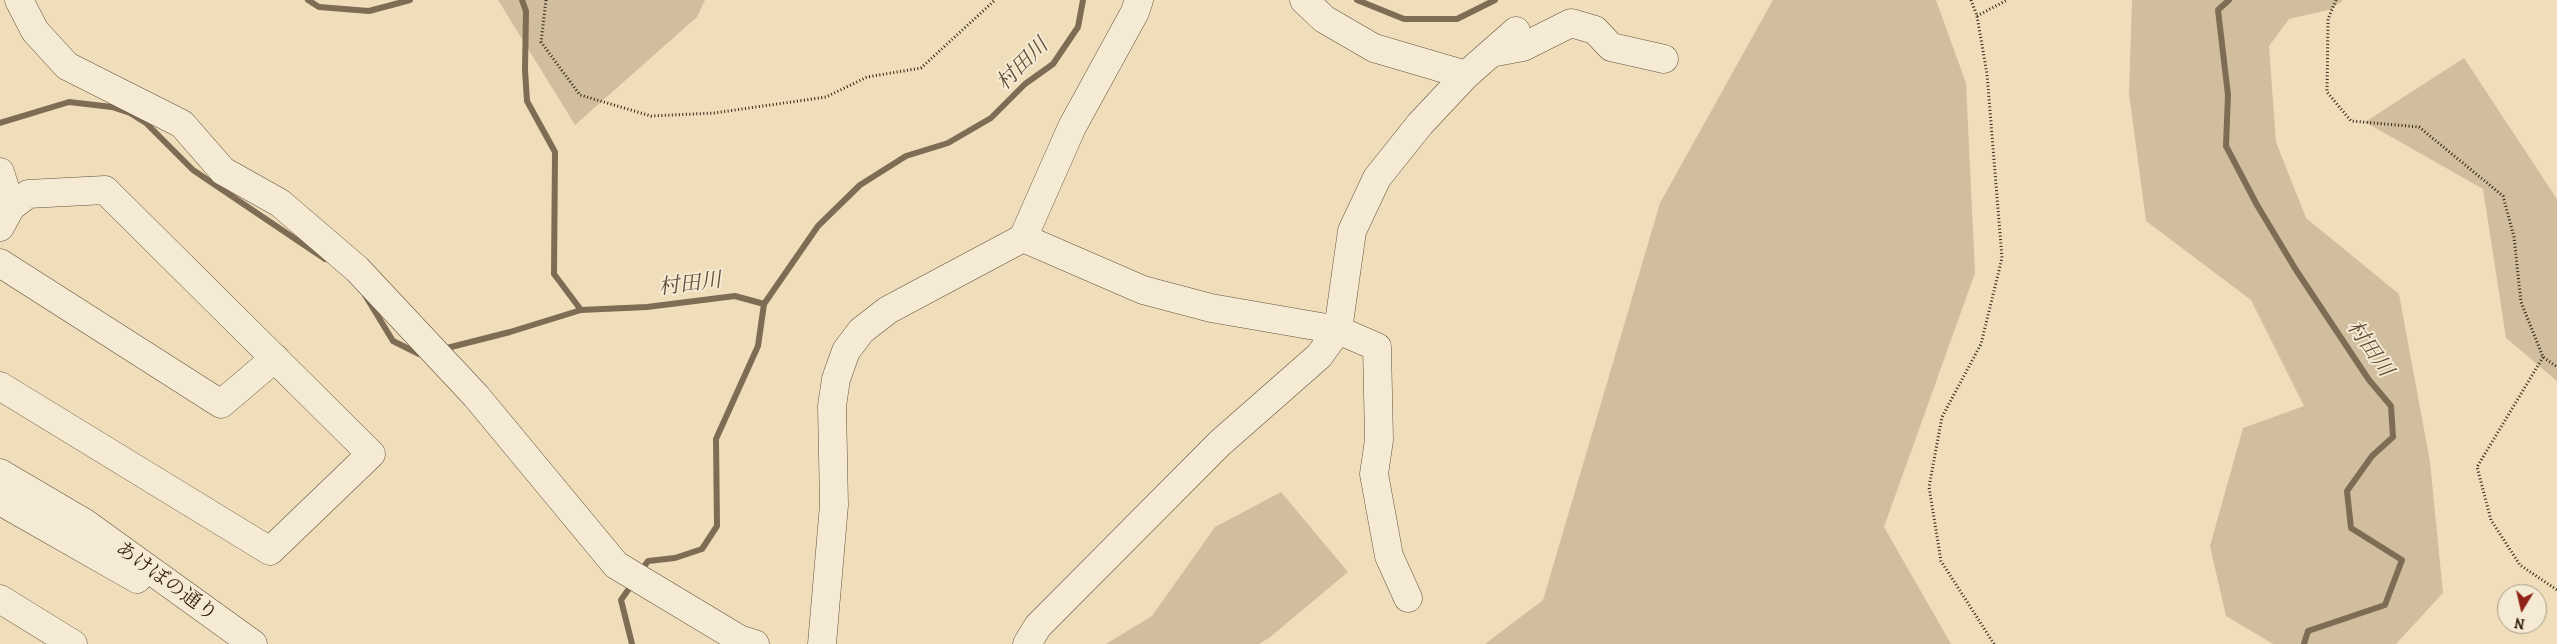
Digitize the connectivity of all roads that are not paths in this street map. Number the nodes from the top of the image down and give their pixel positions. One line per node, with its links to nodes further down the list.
1 (19, 0): 21 (street)
2 (1139, 0): 10 (street)
3 (1304, 0): 7 (street)
4 (1516, 31): 5 (street)
5 (1492, 52): 6 (street); 7 (street)
6 (1664, 59)
7 (1466, 75): 12 (street)
8 (0, 172): 9 (street)
9 (6, 217): 13 (street)
10 (1023, 238): 12 (street); 22 (street)
11 (0, 263): 13 (street)
12 (1338, 330): 17 (street); 23 (street)
13 (275, 358): 14 (street)
14 (0, 386)
15 (0, 473): 19 (street, あけぼの通り)
16 (0, 501): 19 (street, あけぼの通り)
17 (1408, 598)
18 (0, 599): 20 (street)
19 (249, 642)
20 (73, 644)
21 (755, 644)
22 (822, 644)
23 (1027, 644)

